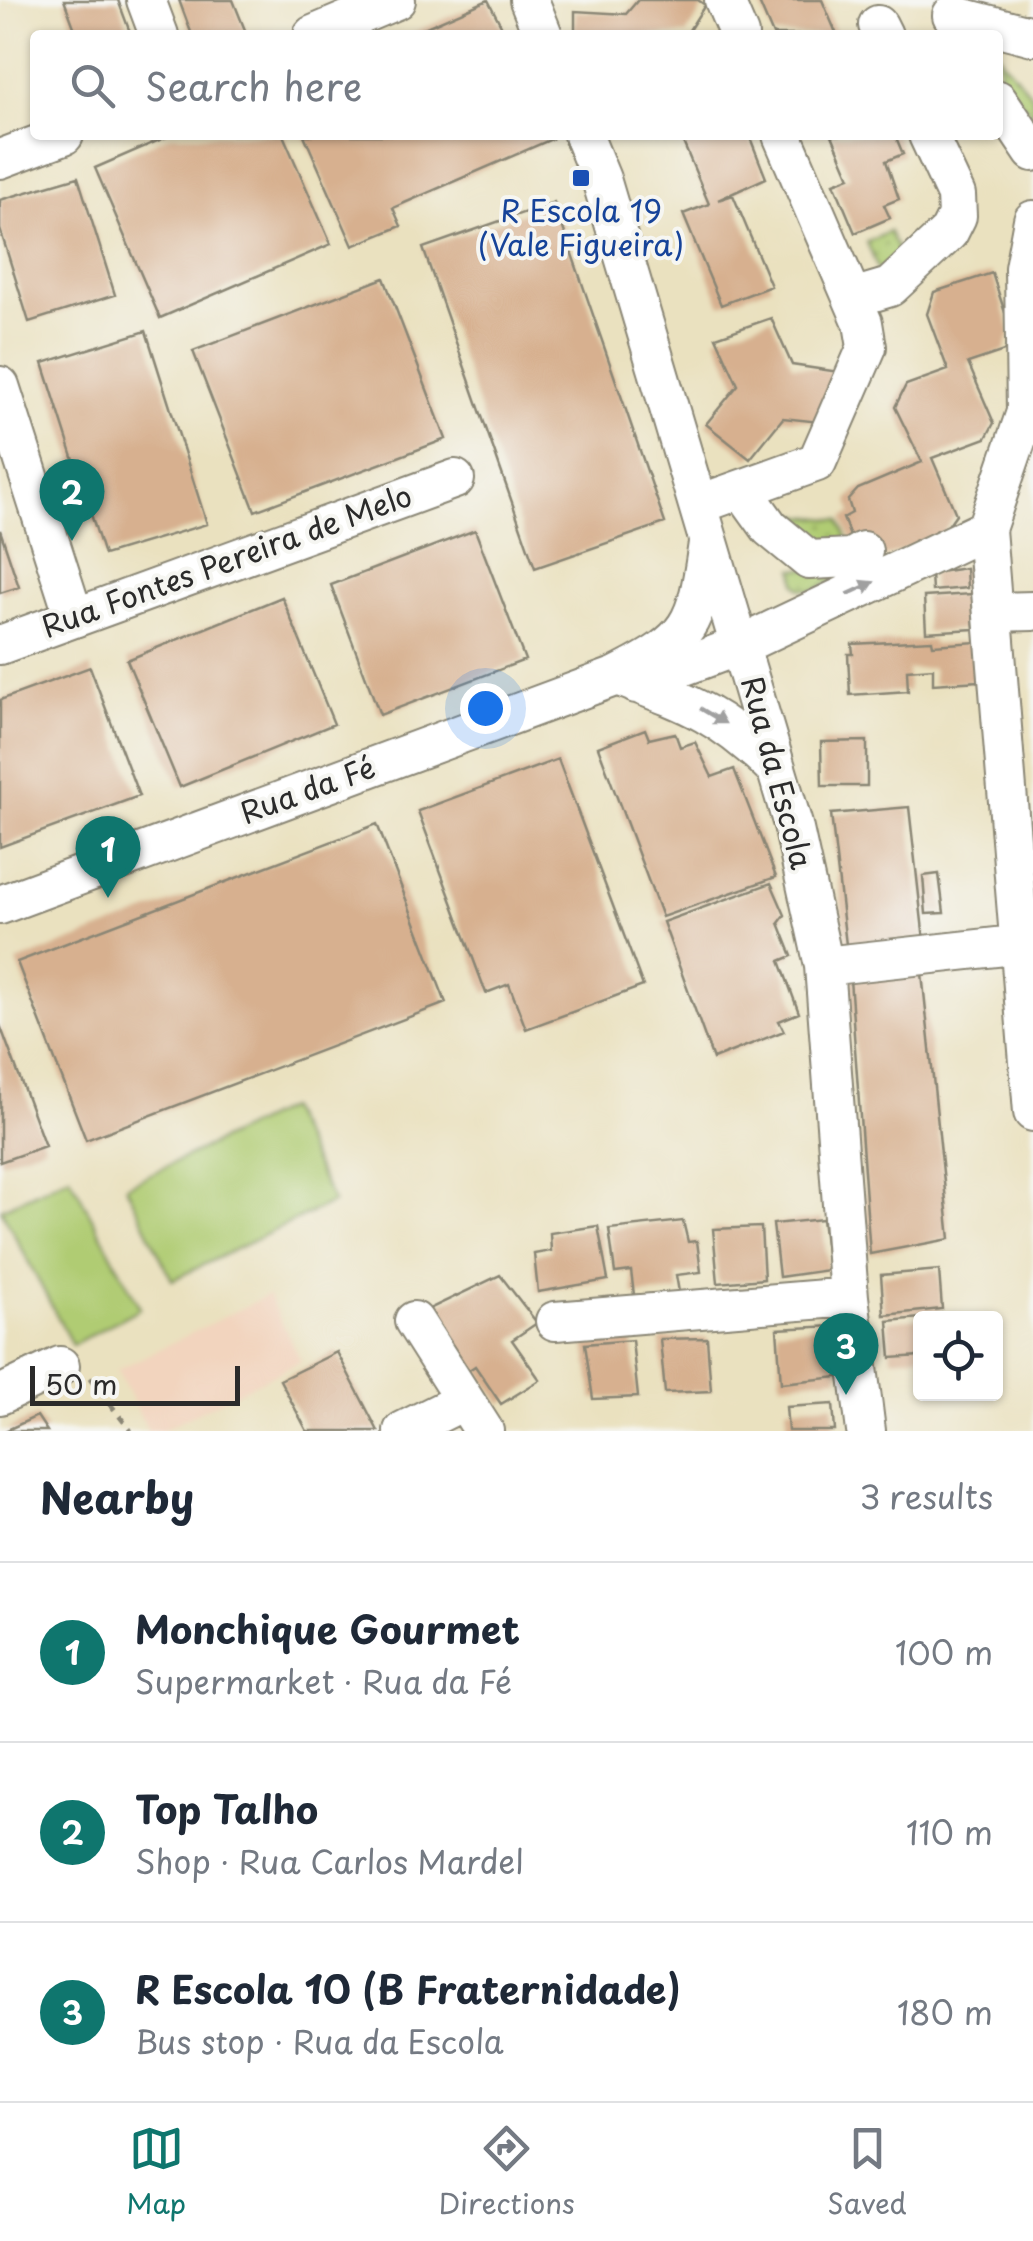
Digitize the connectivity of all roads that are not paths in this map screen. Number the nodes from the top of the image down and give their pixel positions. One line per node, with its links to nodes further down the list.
1 (146, 0): 6 (street)
2 (396, 0): 7 (street)
3 (530, 0): 8 (street)
4 (724, 0): 9 (street)
5 (952, 17): 10 (street)
6 (157, 30)
7 (325, 30)
8 (541, 30)
9 (737, 30)
10 (1033, 36)
11 (1003, 107): 16 (street)
12 (51, 140): 17 (street)
13 (585, 140): 23 (street, Rua da Escola)
14 (784, 140): 19 (street)
15 (930, 140): 19 (street)
16 (1033, 152)
17 (0, 160)
18 (1033, 220): 24 (street)
19 (853, 298): 22 (street)
20 (0, 386): 28 (street)
21 (454, 479): 28 (street, Rua Fontes Pereira de Melo)
22 (742, 489): 23 (street); 25 (street)
23 (704, 520): 30 (street, Rua da Escola); 31 (street, Rua da Fé)
24 (986, 529): 26 (street, Rua da Fé, one-way to 24); 27 (street)
25 (864, 551)
26 (812, 611): 30 (street, Rua da Fé); 32 (street, Rua da Fé)
27 (1014, 612): 35 (street)
28 (74, 617): 29 (street, Rua Fontes Pereira de Melo)
29 (0, 645)
30 (741, 645): 31 (street, Rua da Fé); 32 (street, Rua da Escola)
31 (627, 680): 33 (street, one-way to 33); 34 (street, Rua da Fé)
32 (757, 703): 33 (street, Rua da Escola)
33 (776, 770): 36 (street, Rua da Escola)
34 (0, 905)
35 (1027, 943): 36 (street); 37 (street)
36 (836, 965): 38 (street, Rua da Escola)
37 (1033, 1112)
38 (849, 1296): 40 (street); 45 (street, Rua da Escola)
39 (414, 1321): 43 (street)
40 (556, 1321)
41 (60, 1366): 42 (street)
42 (0, 1394)
43 (474, 1416): 44 (street)
44 (402, 1431)
45 (866, 1431)

